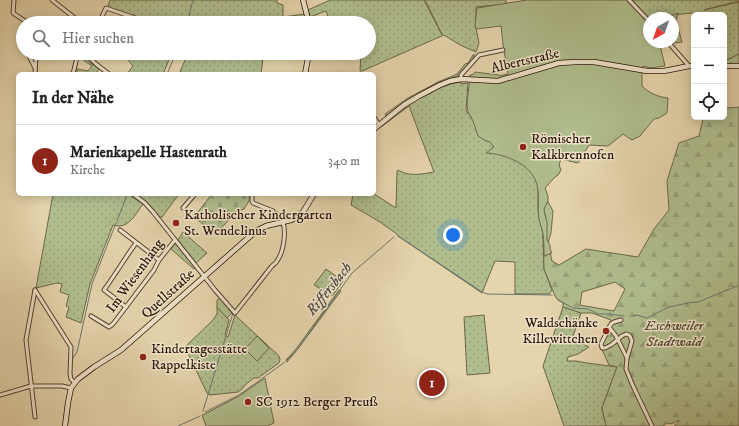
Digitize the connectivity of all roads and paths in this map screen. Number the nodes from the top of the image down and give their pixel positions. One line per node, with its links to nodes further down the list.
1 (14, 0): 6 (street)
2 (52, 0): 7 (street)
3 (303, 0): 10 (main road)
4 (629, 0): 5 (street)
5 (643, 15)
6 (18, 16)
7 (72, 16)
8 (102, 16): 9 (street)
9 (129, 16)
10 (307, 16)
11 (674, 48): 16 (street, Albertstraße)
12 (503, 50): 24 (street)
13 (76, 60): 21 (street)
14 (92, 60): 22 (street)
15 (308, 60): 23 (main road)
16 (691, 66): 24 (main road, Albertstraße)
17 (727, 66): 18 (main road)
18 (739, 66)
19 (36, 68): 20 (street)
20 (35, 72)
21 (73, 72)
22 (106, 72)
23 (306, 72)
24 (461, 79): 26 (main road, Albertstraße)
25 (376, 120): 26 (street)
26 (379, 125): 27 (main road, Albertstraße)
27 (376, 127)
28 (136, 196): 35 (street)
29 (193, 196): 32 (street)
30 (252, 196): 33 (street)
31 (313, 196): 33 (main road, Quellstraße)
32 (183, 208)
33 (283, 222): 38 (main road, Quellstraße); 38 (street)
34 (120, 230): 36 (street)
35 (176, 240): 37 (street, Im Wiesenhang); 38 (street)
36 (136, 243): 37 (street); 39 (street)
37 (159, 260): 39 (street, Im Wiesenhang)
38 (204, 276): 45 (main road, Quellstraße)
39 (126, 307): 40 (street, Im Wiesenhang)
40 (91, 316)
41 (622, 320): 42 (street)
42 (609, 327): 43 (street); 43 (street)
43 (618, 339): 44 (street); 44 (street)
44 (627, 358): 51 (street)
45 (74, 382): 46 (street); 47 (main road, Quellstraße)
46 (31, 386): 47 (street); 48 (street); 49 (street)
47 (71, 388): 50 (main road, Quellstraße)
48 (0, 395)
49 (35, 417)
50 (65, 426)
51 (652, 426)

